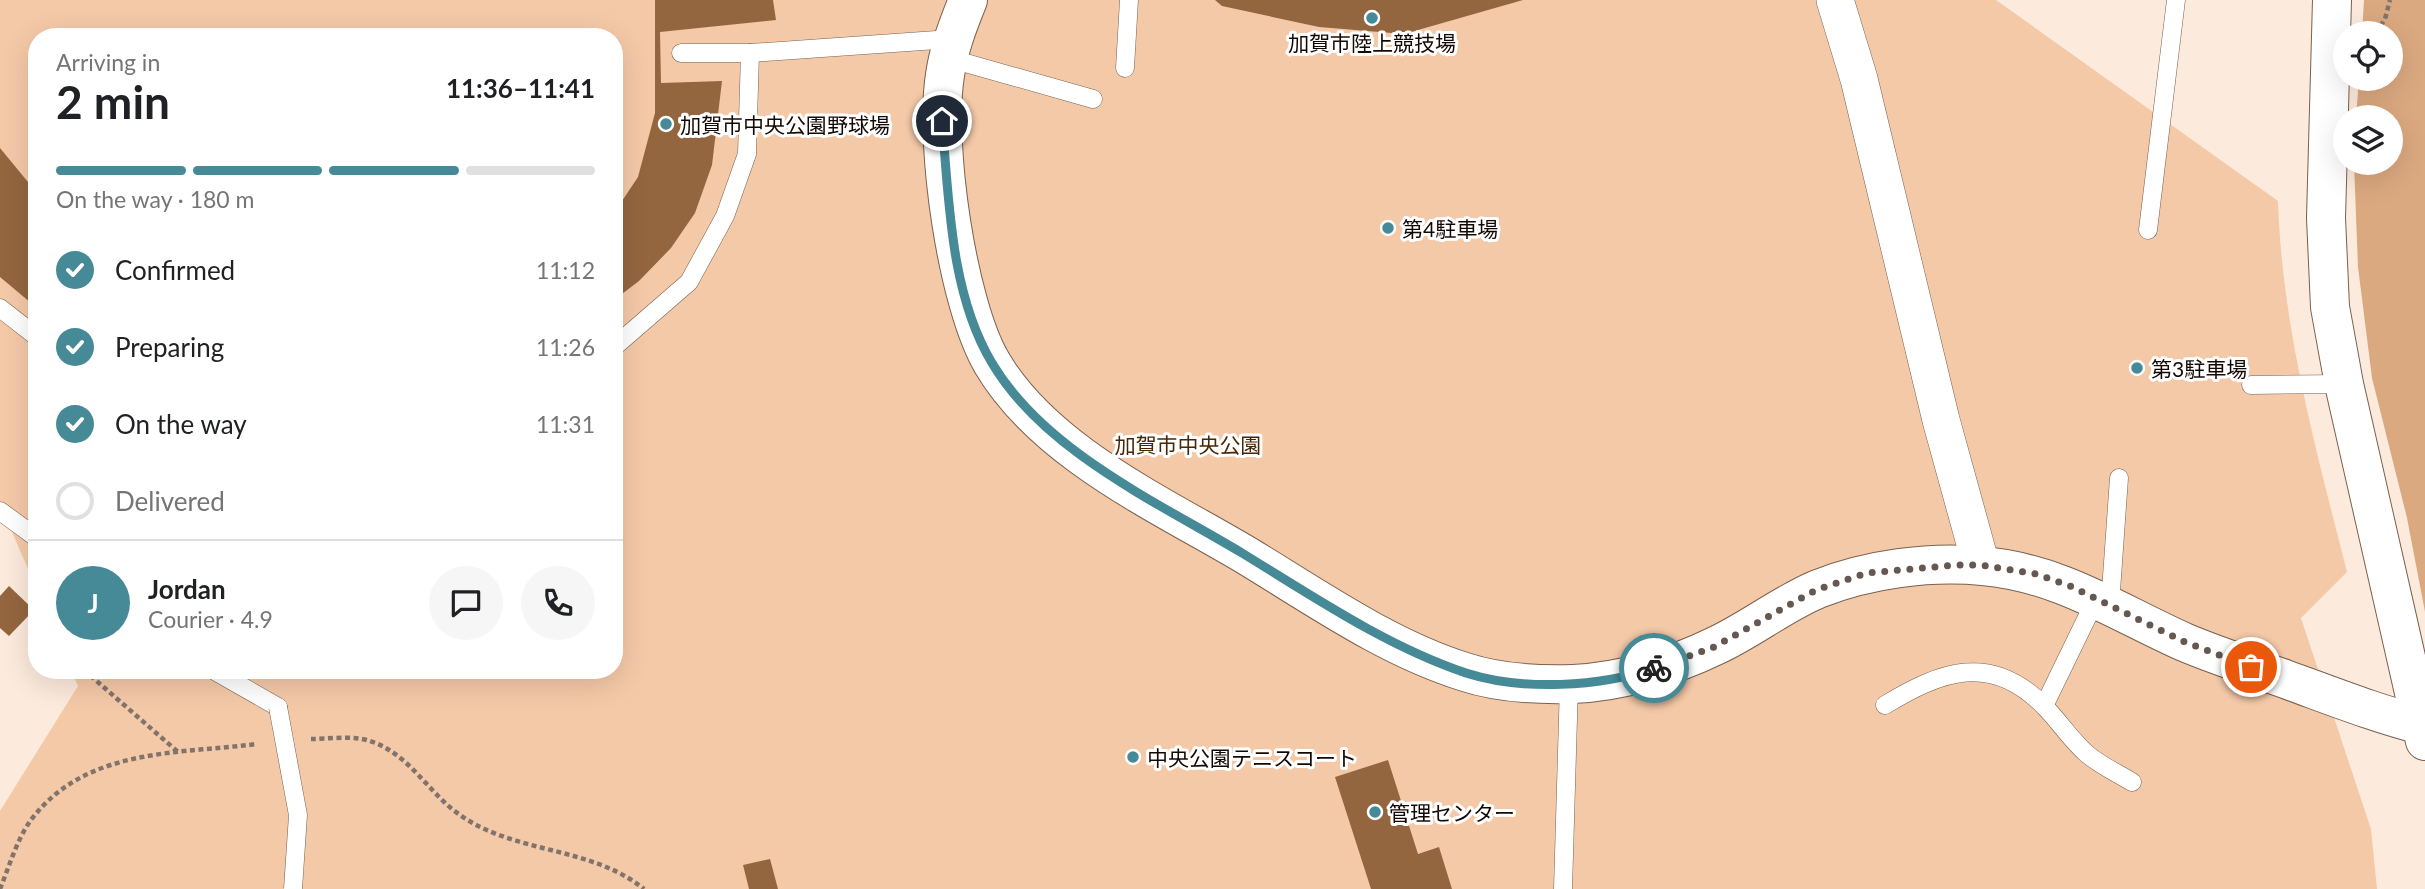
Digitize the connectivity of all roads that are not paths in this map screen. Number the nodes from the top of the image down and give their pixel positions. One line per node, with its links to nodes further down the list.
1 (968, 0): 6 (street)
2 (1129, 0): 9 (lane)
3 (1835, 0): 20 (street)
4 (2176, 0): 11 (lane)
5 (2332, 0): 15 (street)
6 (950, 48): 7 (lane); 10 (lane); 23 (street)
7 (750, 52): 8 (lane); 14 (lane)
8 (681, 53)
9 (1125, 68)
10 (1093, 99)
11 (2148, 230)
12 (0, 308): 13 (lane)
13 (28, 330)
14 (623, 339)
15 (2344, 384): 16 (lane); 26 (street)
16 (2251, 385)
17 (2119, 478): 21 (lane)
18 (0, 511): 19 (lane)
19 (28, 531)
20 (1981, 565): 21 (street); 23 (street)
21 (2103, 602): 25 (lane); 26 (street)
22 (229, 679): 28 (lane, bridge)
23 (1569, 684): 29 (lane)
24 (1885, 705): 25 (lane)
25 (2044, 706): 27 (lane)
26 (2424, 731)
27 (2132, 782)
28 (293, 889)
29 (1563, 889)

